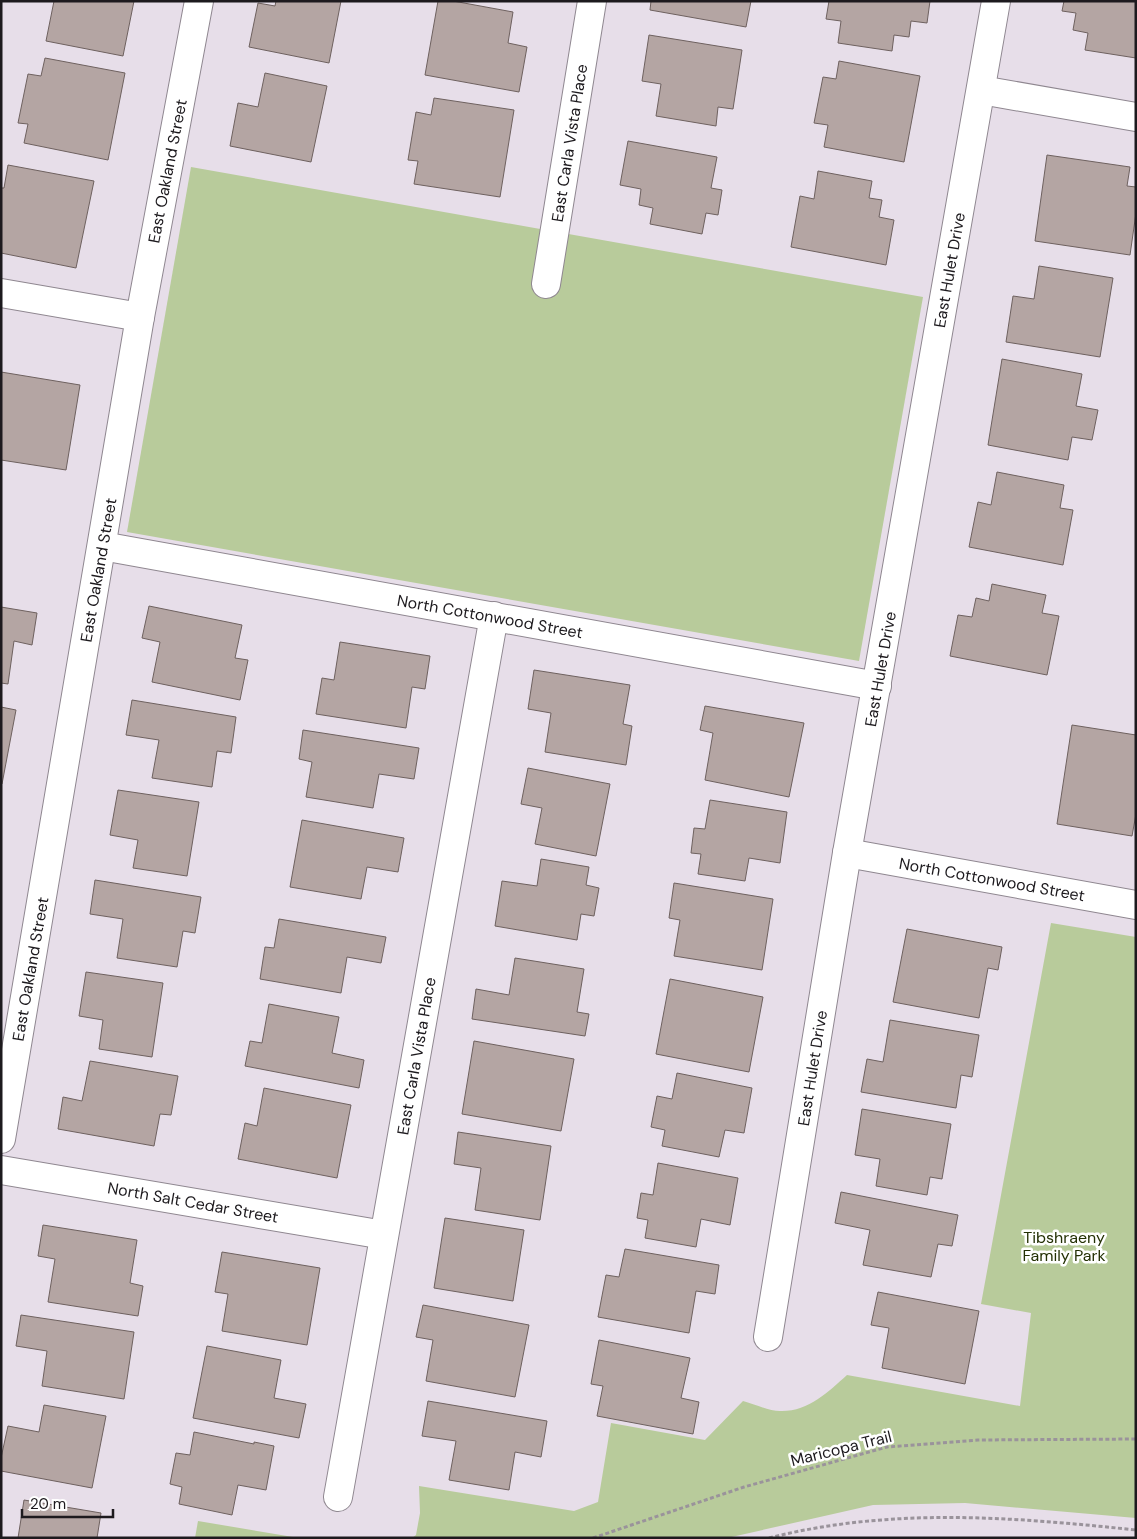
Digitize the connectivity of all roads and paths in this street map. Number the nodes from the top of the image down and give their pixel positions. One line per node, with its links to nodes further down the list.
1 (199, 1): 8 (street, East Oakland Street)
2 (592, 1): 6 (street, East Carla Vista Place)
3 (996, 1): 4 (street, East Hulet Drive)
4 (981, 90): 5 (street); 11 (street, East Hulet Drive)
5 (1136, 117)
6 (546, 284)
7 (1, 293): 8 (street)
8 (140, 317): 9 (street, East Oakland Street)
9 (102, 546): 10 (street, North Cottonwood Street); 14 (street, East Oakland Street)
10 (494, 616): 11 (street, North Cottonwood Street); 16 (street, East Carla Vista Place)
11 (877, 686): 12 (street, East Hulet Drive)
12 (847, 852): 13 (street, North Cottonwood Street); 17 (street, East Hulet Drive)
13 (1136, 905)
14 (1, 1139)
15 (1, 1170): 16 (street, North Salt Cedar Street)
16 (384, 1235): 19 (street, East Carla Vista Place)
17 (768, 1337)
18 (1136, 1439): 21 (path, Maricopa Trail)
19 (338, 1497)
20 (1136, 1530): 22 (path)
21 (593, 1538)
22 (769, 1538)

